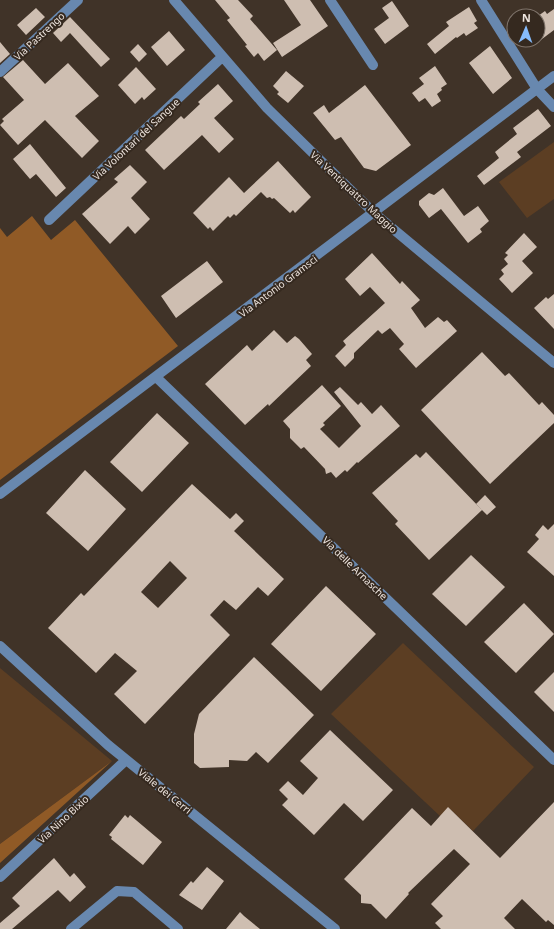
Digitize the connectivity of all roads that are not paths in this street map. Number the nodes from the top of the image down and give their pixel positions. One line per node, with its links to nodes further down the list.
1 (78, 0): 7 (street, Via Pastrengo)
2 (174, 0): 5 (street, Via Ventiquattro Maggio)
3 (330, 0): 6 (street)
4 (480, 0): 9 (street)
5 (222, 57): 11 (street, Via Ventiquattro Maggio); 12 (street, Via Volontari del Sangue)
6 (373, 65)
7 (0, 72)
8 (554, 76): 9 (street, Via Antonio Gramsci)
9 (537, 89): 10 (street); 11 (street, Via Antonio Gramsci)
10 (554, 107)
11 (374, 213): 13 (street, Via Ventiquattro Maggio); 14 (street, Via Antonio Gramsci)
12 (49, 220)
13 (554, 363)
14 (156, 377): 15 (street, Via Antonio Gramsci); 18 (street, Via delle Arnasche)
15 (0, 494)
16 (0, 646): 17 (street, Viale dei Cerri)
17 (126, 760): 19 (street, Via Nino Bixio); 22 (street, Viale dei Cerri)
18 (554, 760)
19 (0, 877)
20 (71, 929): 21 (street)
21 (178, 929)
22 (335, 929)

